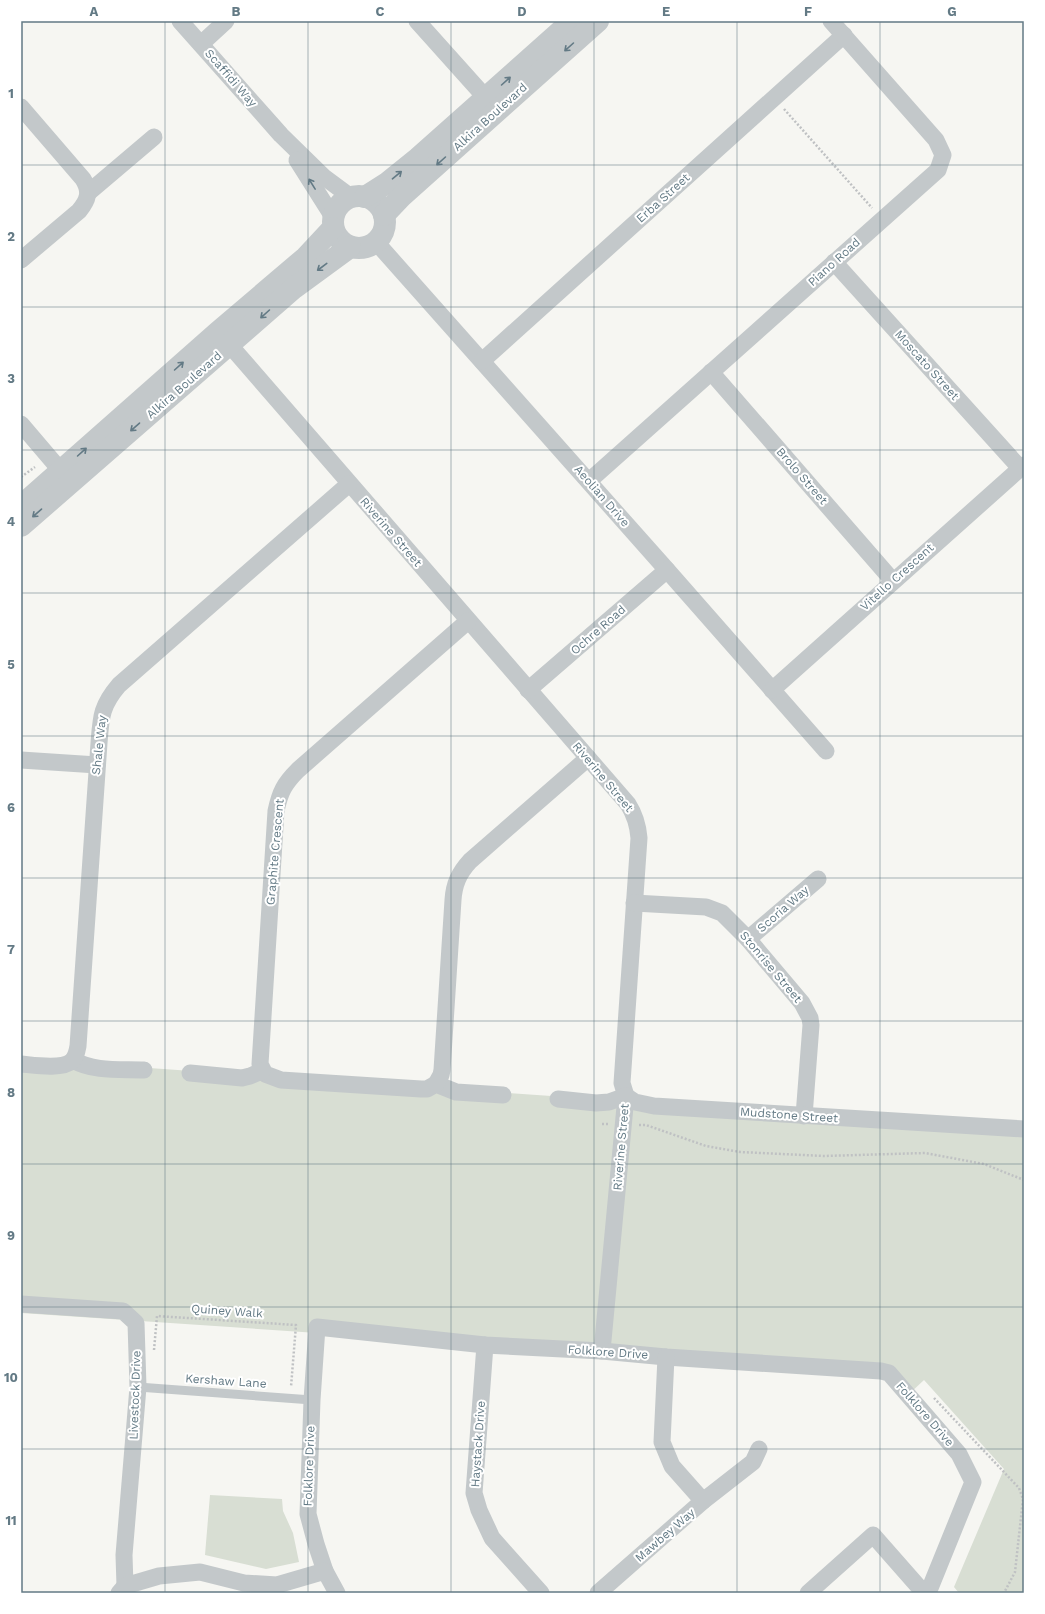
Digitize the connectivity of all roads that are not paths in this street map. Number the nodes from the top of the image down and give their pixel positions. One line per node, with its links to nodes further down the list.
1 (180, 21): 8 (street, Scaffidi Way)
2 (226, 21): 8 (street)
3 (417, 21): 9 (street)
4 (572, 21): 9 (street, Alkira Boulevard, one-way to 4)
5 (598, 21): 15 (street, Alkira Boulevard, one-way to 15)
6 (831, 21): 7 (street, Piano Road)
7 (844, 36): 20 (street, Piano Road); 22 (street, Erba Street)
8 (201, 44): 11 (street, Scaffidi Way)
9 (486, 98): 14 (street, Alkira Boulevard, one-way to 9)
10 (21, 108): 13 (street)
11 (281, 135): 14 (street, Scaffidi Way); 16 (street, Scaffidi Way, one-way to 11)
12 (154, 137): 13 (street)
13 (88, 193): 19 (street)
14 (358, 197): 15 (street); 16 (street)
15 (384, 215): 17 (street)
16 (333, 223): 18 (street); 21 (street, Alkira Boulevard)
17 (376, 242): 18 (street); 22 (street, Aeolian Drive)
18 (350, 247): 21 (street, Alkira Boulevard, one-way to 21)
19 (21, 260)
20 (834, 262): 23 (street, Piano Road); 25 (street, Moscato Street)
21 (224, 338): 26 (street, Alkira Boulevard, one-way to 21); 28 (street, Riverine Street); 30 (street, Alkira Boulevard, one-way to 30)
22 (482, 361): 27 (street, Aeolian Drive)
23 (711, 372): 27 (street, Piano Road); 32 (street, Brolo Street)
24 (21, 424): 26 (street)
25 (1022, 467): 32 (street, Vitello Crescent)
26 (61, 471): 29 (street, Alkira Boulevard)
27 (589, 481): 31 (street, Aeolian Drive)
28 (349, 484): 33 (street, Riverine Street); 39 (street, Shale Way)
29 (21, 506)
30 (21, 526)
31 (668, 570): 34 (street, Ochre Road); 35 (street, Aeolian Drive)
32 (893, 581): 35 (street, Vitello Crescent)
33 (468, 621): 34 (street, Riverine Street); 46 (street, Graphite Crescent)
34 (528, 690): 37 (street, Riverine Street)
35 (772, 690): 36 (street, Aeolian Drive)
36 (826, 752)
37 (588, 758): 41 (street, Riverine Street); 48 (street)
38 (21, 760): 39 (street)
39 (97, 765): 43 (street, Shale Way)
40 (818, 879): 42 (street, Scoria Way)
41 (634, 903): 42 (street, Stonrise Street); 50 (street, Riverine Street)
42 (748, 939): 52 (street, Stonrise Street)
43 (73, 1060): 44 (street); 45 (street)
44 (21, 1064)
45 (144, 1070)
46 (262, 1071): 47 (street); 48 (street)
47 (190, 1073)
48 (436, 1084): 49 (street)
49 (503, 1095)
50 (626, 1096): 51 (street); 52 (street, Mudstone Street); 56 (street, Riverine Street)
51 (558, 1099)
52 (804, 1116): 53 (street, Mudstone Street)
53 (1024, 1129)
54 (21, 1304): 58 (street, Livestock Drive)
55 (484, 1345): 56 (street, Folklore Drive); 59 (street, Folklore Drive); 65 (street, Haystack Drive)
56 (602, 1351): 57 (street, Folklore Drive)
57 (666, 1357): 61 (street, Mawbey Way); 69 (street, Folklore Drive)
58 (138, 1387): 59 (lane, Kershaw Lane); 63 (street, Livestock Drive)
59 (312, 1400): 62 (street, Folklore Drive)
60 (759, 1449): 61 (street)
61 (703, 1502): 66 (street, Mawbey Way)
62 (325, 1571): 63 (street); 64 (street, Folklore Drive)
63 (122, 1589)
64 (337, 1593)
65 (541, 1593)
66 (598, 1593)
67 (808, 1593): 68 (street)
68 (924, 1593)
69 (928, 1593)

